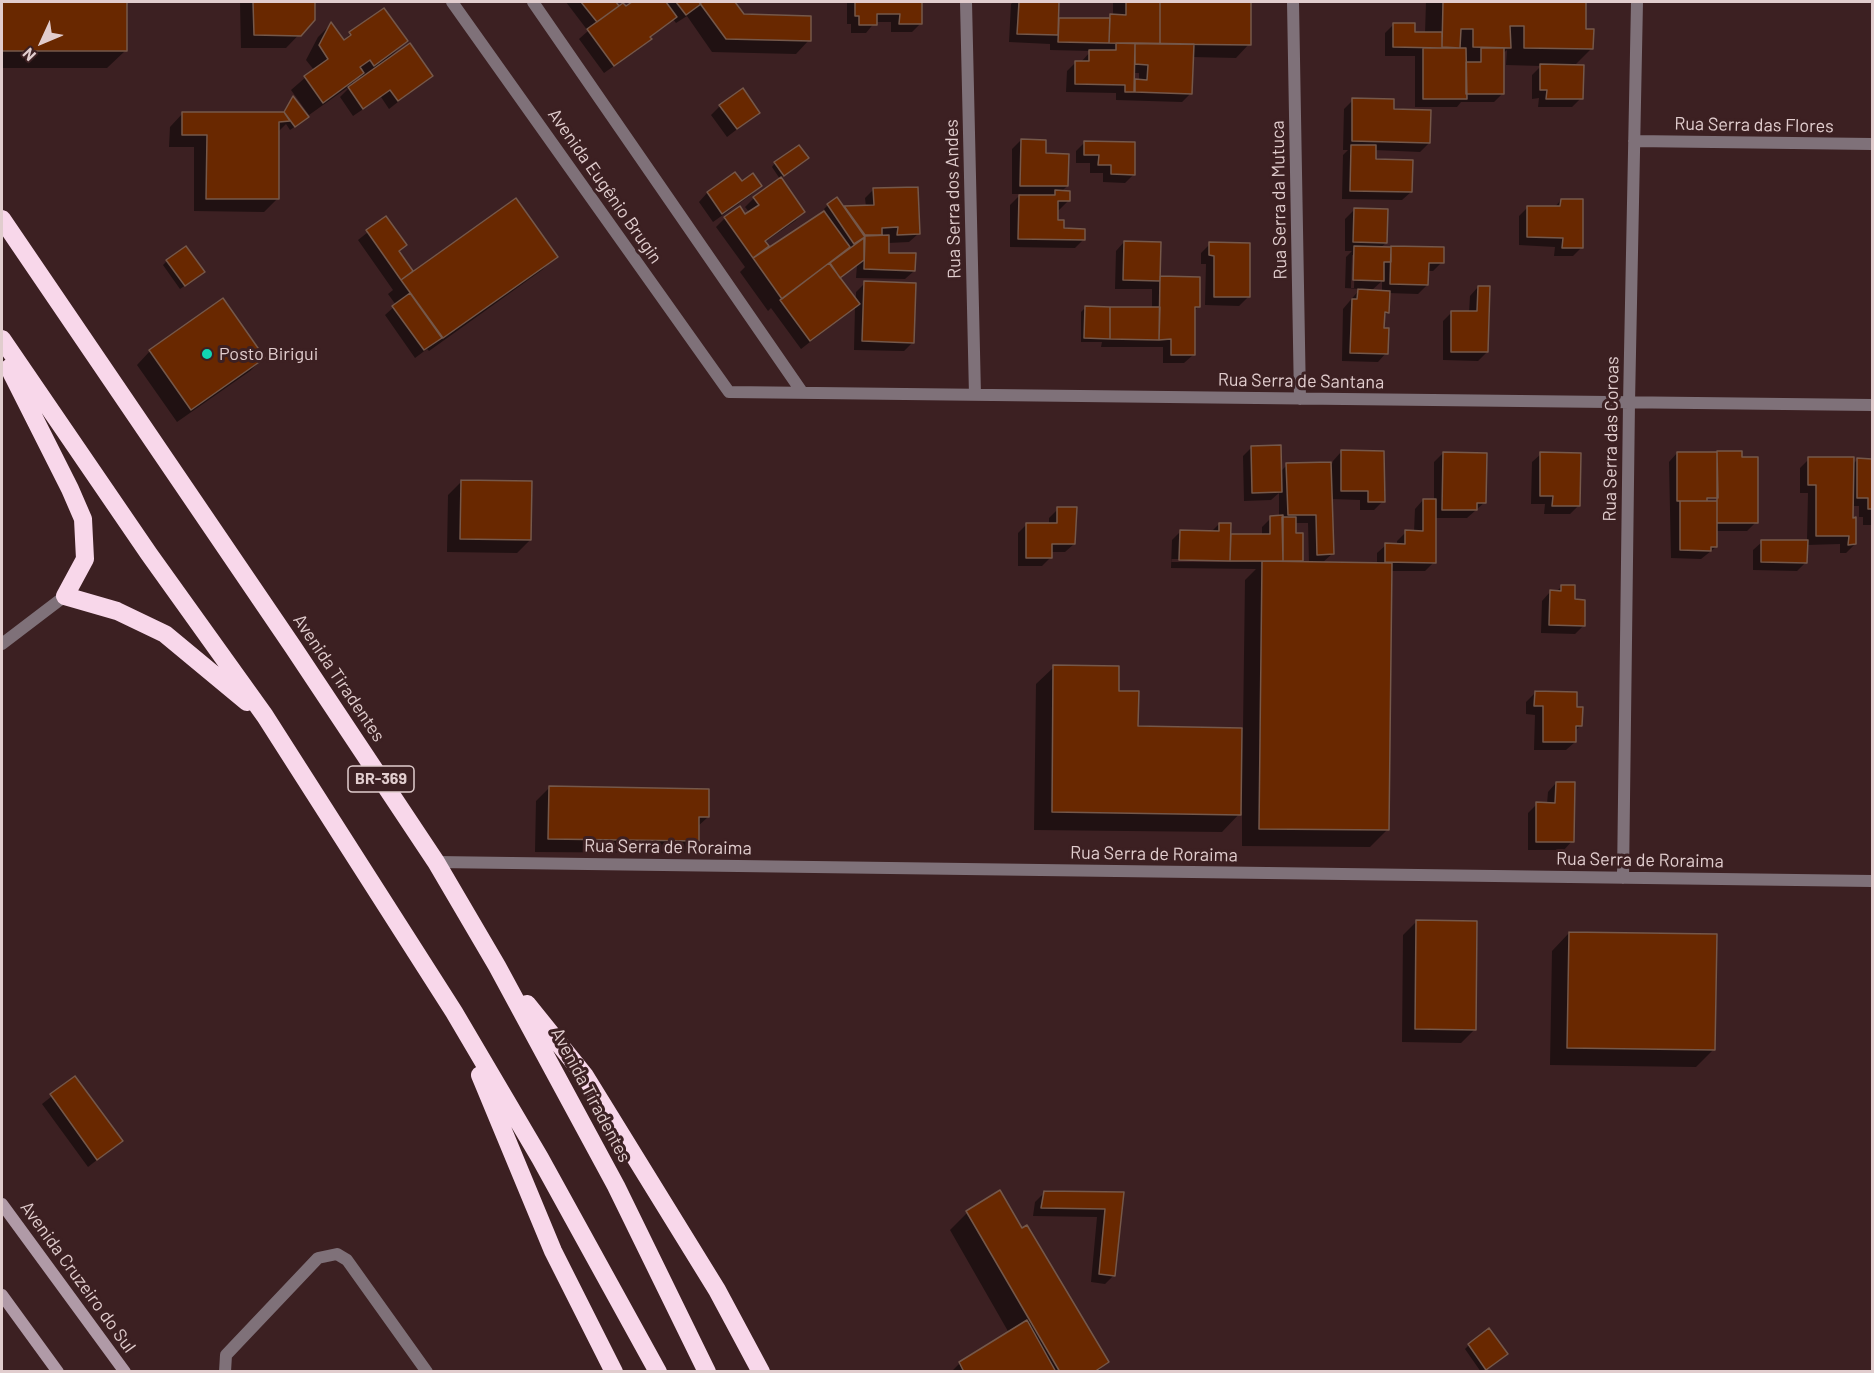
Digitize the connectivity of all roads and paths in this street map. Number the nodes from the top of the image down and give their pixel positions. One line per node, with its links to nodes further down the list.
1 (452, 2): 11 (street, Avenida Eugênio Brugin)
2 (533, 2): 12 (street)
3 (966, 2): 13 (street, Rua Serra dos Andes)
4 (1293, 2): 14 (street, Rua Serra da Mutuca)
5 (1637, 2): 6 (street, Rua Serra das Coroas)
6 (1634, 141): 7 (street, Rua Serra das Flores); 15 (street, Rua Serra das Coroas)
7 (1872, 144)
8 (2, 219): 20 (highway, Avenida Tiradentes / BR-369)
9 (2, 339): 19 (highway)
10 (2, 352): 17 (highway)
11 (729, 392): 12 (street, Rua Serra de Santana)
12 (802, 392): 13 (street, Rua Serra de Santana)
13 (975, 395): 14 (street, Rua Serra de Santana)
14 (1300, 399): 15 (street, Rua Serra de Santana)
15 (1629, 403): 16 (street, Rua Serra de Santana); 21 (street, Rua Serra das Coroas)
16 (1872, 405)
17 (65, 596): 18 (street); 19 (highway)
18 (2, 644)
19 (265, 716): 24 (highway)
20 (436, 862): 21 (street, Rua Serra de Roraima); 23 (highway, Avenida Tiradentes / BR-369)
21 (1623, 878): 22 (street, Rua Serra de Roraima)
22 (1872, 880)
23 (497, 966): 33 (highway, Avenida Tiradentes / BR-369); 34 (highway)
24 (454, 1012): 31 (highway); 32 (highway)
25 (2, 1204): 28 (street, Avenida Cruzeiro do Sul)
26 (3, 1300): 27 (street)
27 (58, 1371)
28 (125, 1371)
29 (225, 1371): 30 (street)
30 (427, 1371)
31 (614, 1371)
32 (658, 1371)
33 (707, 1371)
34 (761, 1371)

